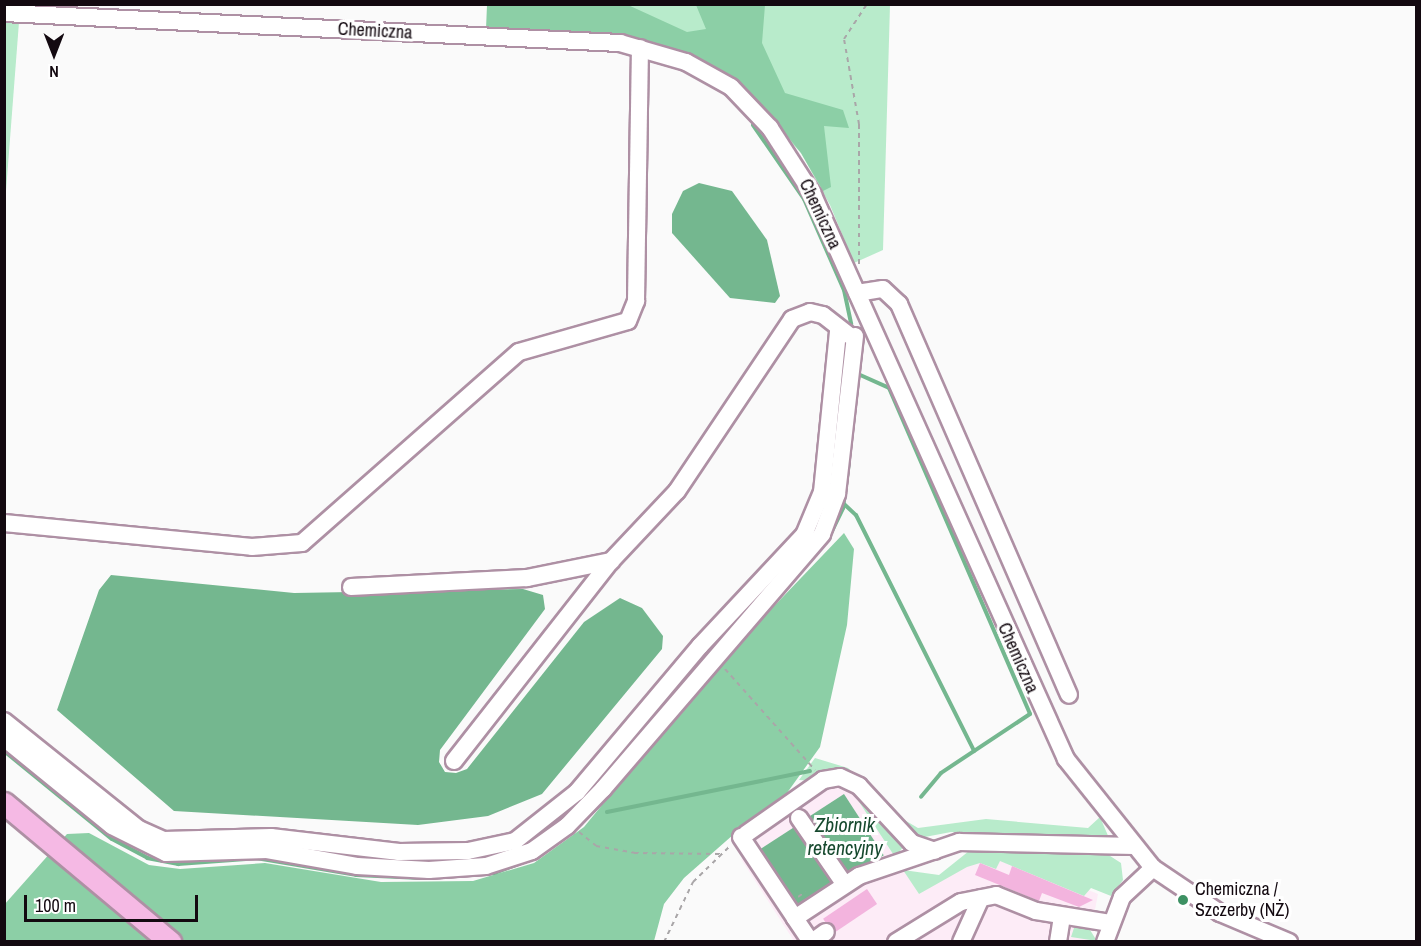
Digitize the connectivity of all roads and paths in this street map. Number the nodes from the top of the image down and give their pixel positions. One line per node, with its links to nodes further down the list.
1 (867, 4): 4 (path)
2 (4, 13): 3 (street, Chemiczna)
3 (640, 48): 4 (street, Chemiczna); 8 (street)
4 (855, 290): 5 (street, Chemiczna); 12 (street)
5 (873, 329): 7 (street); 21 (street, Chemiczna)
6 (838, 332): 7 (street); 9 (street); 13 (street)
7 (855, 336): 19 (street)
8 (4, 523)
9 (611, 561): 10 (street); 15 (street)
10 (351, 587)
11 (718, 662): 16 (path)
12 (1069, 695)
13 (4, 722)
14 (4, 738): 19 (street)
15 (454, 761)
16 (815, 770)
17 (4, 803): 31 (main road)
18 (799, 818): 25 (street)
19 (570, 823): 23 (path)
20 (744, 836): 22 (street); 23 (path); 28 (street)
21 (1134, 846): 22 (street); 24 (street, Chemiczna)
22 (935, 851): 25 (street)
23 (720, 854): 32 (path)
24 (1153, 868): 29 (street); 38 (street, Chemiczna)
25 (845, 885): 28 (street)
26 (981, 898): 27 (street); 34 (street); 35 (street)
27 (1062, 916): 29 (street); 36 (street)
28 (795, 918): 33 (street)
29 (1110, 923): 37 (street)
30 (826, 932): 33 (street)
31 (170, 942)
32 (664, 942)
33 (812, 942)
34 (896, 942)
35 (961, 942)
36 (1058, 942)
37 (1105, 942)
38 (1289, 942)

